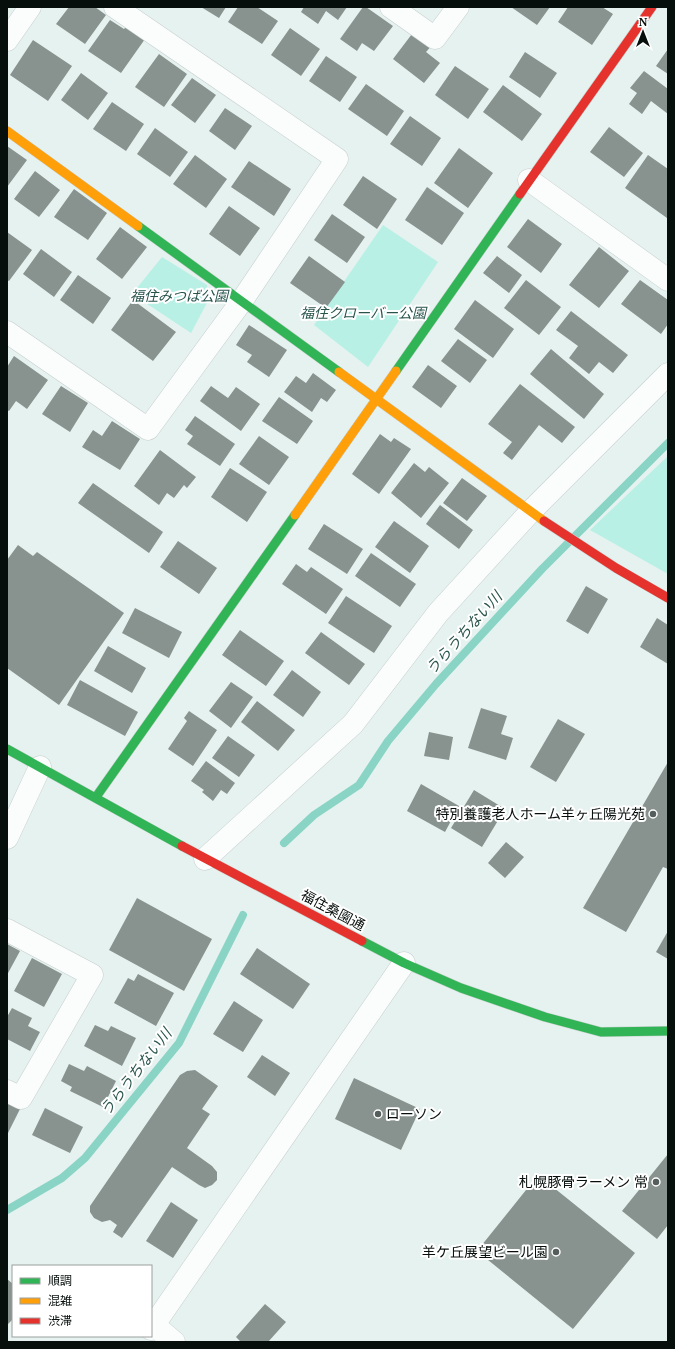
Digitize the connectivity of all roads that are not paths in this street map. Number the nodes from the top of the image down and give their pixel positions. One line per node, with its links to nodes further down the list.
1 (30, 7): 6 (street)
2 (115, 7): 10 (street)
3 (391, 7): 4 (street)
4 (458, 7)
5 (652, 7): 8 (street)
6 (7, 40)
7 (7, 131): 10 (street)
8 (529, 180): 9 (street); 13 (street)
9 (668, 280)
10 (241, 302): 11 (street); 13 (street)
11 (7, 332)
12 (668, 374): 14 (street)
13 (376, 400): 14 (street); 18 (street)
14 (532, 510): 15 (street); 20 (street)
15 (668, 598)
16 (7, 749): 17 (street, 福住桑園通)
17 (40, 767): 18 (street, 福住桑園通); 19 (street)
18 (96, 797): 20 (street, 福住桑園通)
19 (7, 838)
20 (205, 859): 22 (street, 福住桑園通)
21 (7, 930): 24 (street)
22 (404, 963): 23 (street, 福住桑園通); 25 (street)
23 (668, 1031)
24 (7, 1090)
25 (152, 1327)
26 (152, 1334): 27 (street)
27 (174, 1342)

